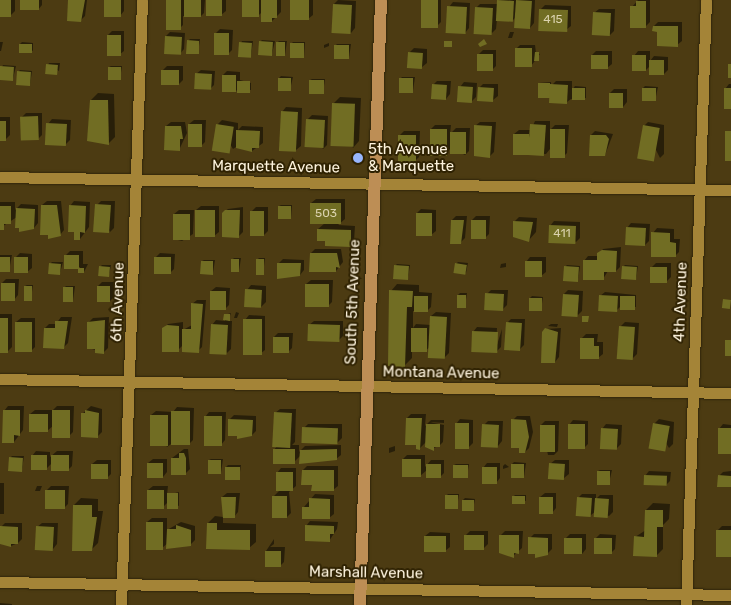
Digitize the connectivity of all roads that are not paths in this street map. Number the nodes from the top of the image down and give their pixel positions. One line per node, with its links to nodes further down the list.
1 (142, 0): 5 (street, 6th Avenue)
2 (382, 0): 6 (street, South 5th Avenue)
3 (706, 0): 7 (street, 4th Avenue)
4 (0, 176): 5 (street, Marquette Avenue)
5 (136, 180): 6 (street, Marquette Avenue); 10 (street, 6th Avenue)
6 (374, 184): 7 (street, Marquette Avenue); 11 (street, South 5th Avenue)
7 (700, 189): 8 (street, Marquette Avenue); 12 (street, 4th Avenue)
8 (731, 190)
9 (0, 379): 10 (street, Montana Avenue)
10 (130, 382): 11 (street, Montana Avenue); 15 (street, 6th Avenue)
11 (366, 387): 12 (street, Montana Avenue); 16 (street, South 5th Avenue)
12 (693, 392): 13 (street, Montana Avenue); 18 (street, 4th Avenue)
13 (731, 393)
14 (0, 582): 15 (street, Marshall Avenue)
15 (122, 584): 16 (street, Marshall Avenue); 19 (street, 6th Avenue)
16 (361, 588): 18 (street, Marshall Avenue); 20 (street, South 5th Avenue)
17 (731, 595): 18 (street, Marshall Avenue)
18 (686, 600)
19 (121, 605)
20 (360, 605)

